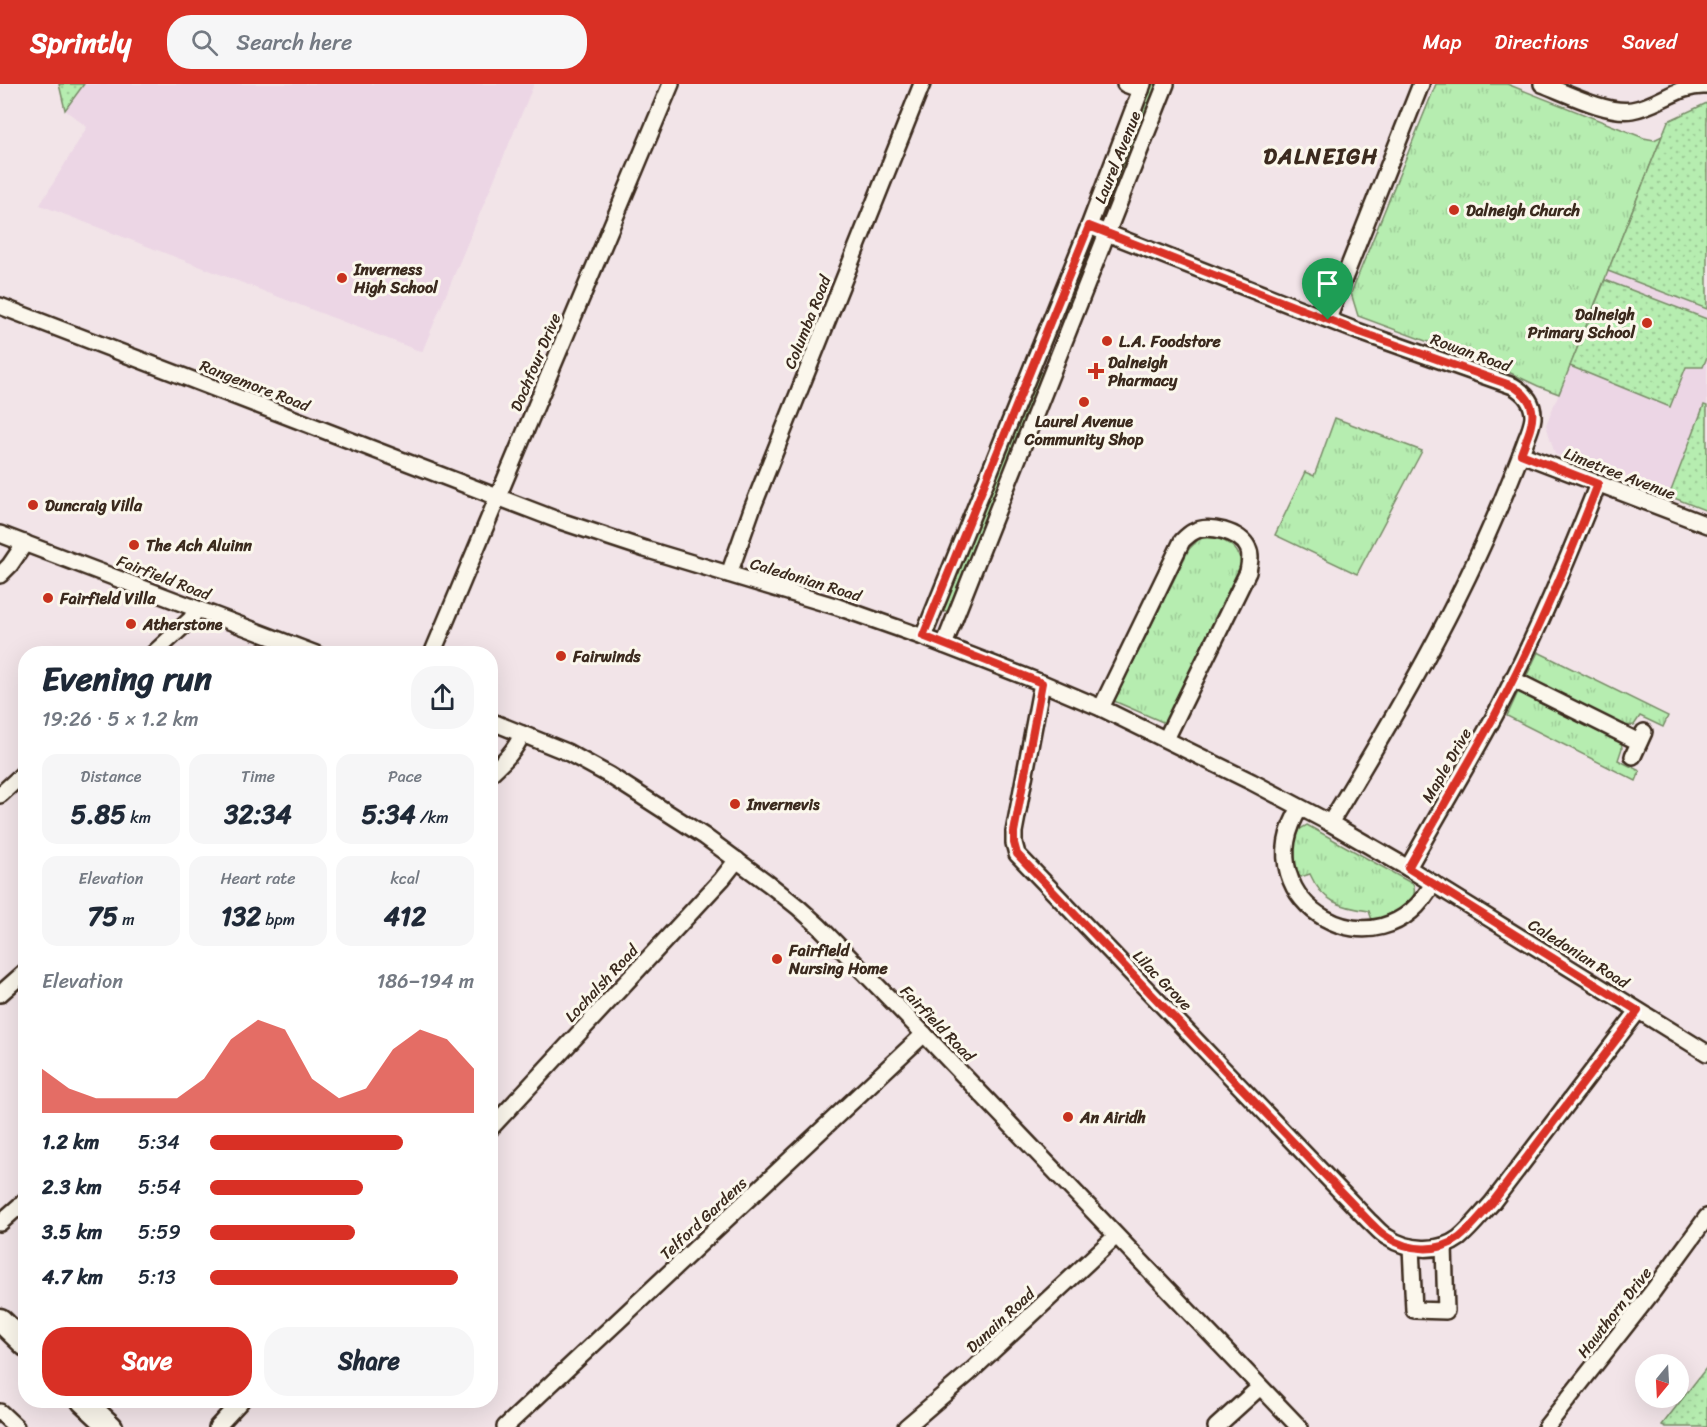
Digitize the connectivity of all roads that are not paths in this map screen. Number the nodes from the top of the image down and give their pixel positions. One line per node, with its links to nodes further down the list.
1 (671, 84): 16 (street, Dochfour Drive)
2 (922, 84): 20 (street, Columba Road)
3 (1125, 84): 9 (street)
4 (1166, 84): 11 (street, Laurel Avenue)
5 (1421, 84): 13 (street)
6 (1542, 84): 7 (street)
7 (1680, 86): 8 (street)
8 (1707, 86)
9 (1142, 87): 10 (street, Laurel Avenue)
10 (1089, 226): 11 (street, Rowan Road); 23 (street, Laurel Avenue)
11 (1106, 234): 13 (street, Rowan Road); 24 (street, Laurel Avenue)
12 (0, 306): 16 (street, Rangemore Road)
13 (1328, 320): 14 (street, Rowan Road)
14 (1521, 454): 15 (street, Limetree Avenue); 39 (street, Rowan Road)
15 (1598, 484): 17 (street, Limetree Avenue); 28 (street, Maple Drive)
16 (497, 496): 20 (street, Caledonian Road); 27 (street, Dochfour Drive)
17 (1707, 525)
18 (0, 534): 19 (street, Fairfield Road)
19 (25, 543): 21 (street); 22 (street, Fairfield Road)
20 (729, 574): 23 (street, Caledonian Road)
21 (0, 575)
22 (196, 609): 25 (street); 26 (street, Fairfield Road)
23 (923, 636): 24 (street, Caledonian Road)
24 (944, 645): 29 (street, Caledonian Road)
25 (162, 646)
26 (295, 646)
27 (435, 646)
28 (1512, 679): 34 (street); 41 (street, Maple Drive)
29 (1042, 683): 30 (street, Caledonian Road); 54 (street, Lilac Grove)
30 (1101, 708): 33 (street, Caledonian Road); 33 (street)
31 (498, 724): 32 (street, Fairfield Road)
32 (522, 734): 35 (street); 40 (street, Fairfield Road)
33 (1166, 739): 38 (street, Caledonian Road)
34 (1639, 743)
35 (498, 767)
36 (18, 778): 37 (street)
37 (0, 795)
38 (1300, 808): 39 (street, Caledonian Road); 42 (street)
39 (1330, 823): 41 (street, Caledonian Road)
40 (737, 860): 46 (street, Fairfield Road); 48 (street, Lochalsh Road)
41 (1408, 868): 42 (street, Caledonian Road)
42 (1433, 883): 45 (street, Caledonian Road)
43 (18, 978): 44 (street)
44 (0, 994)
45 (1638, 1011): 47 (street, Caledonian Road); 53 (street)
46 (924, 1034): 52 (street, Fairfield Road); 64 (street, Telford Gardens)
47 (1707, 1053)
48 (498, 1120)
49 (18, 1207): 51 (street)
50 (1707, 1217): 68 (street, Hawthorn Drive)
51 (0, 1223)
52 (1116, 1236): 57 (street, Fairfield Road); 65 (street, Dunain Road)
53 (1444, 1246): 54 (street, Lilac Grove); 54 (street)
54 (1411, 1247)
55 (0, 1320): 56 (main road)
56 (18, 1337)
57 (1260, 1387): 66 (street); 67 (street, Fairfield Road)
58 (89, 1408): 61 (main road)
59 (235, 1408): 63 (street)
60 (0, 1412): 62 (street)
61 (102, 1424)
62 (16, 1427)
63 (217, 1427)
64 (505, 1427)
65 (906, 1427)
66 (1216, 1427)
67 (1299, 1427)
68 (1546, 1427)

